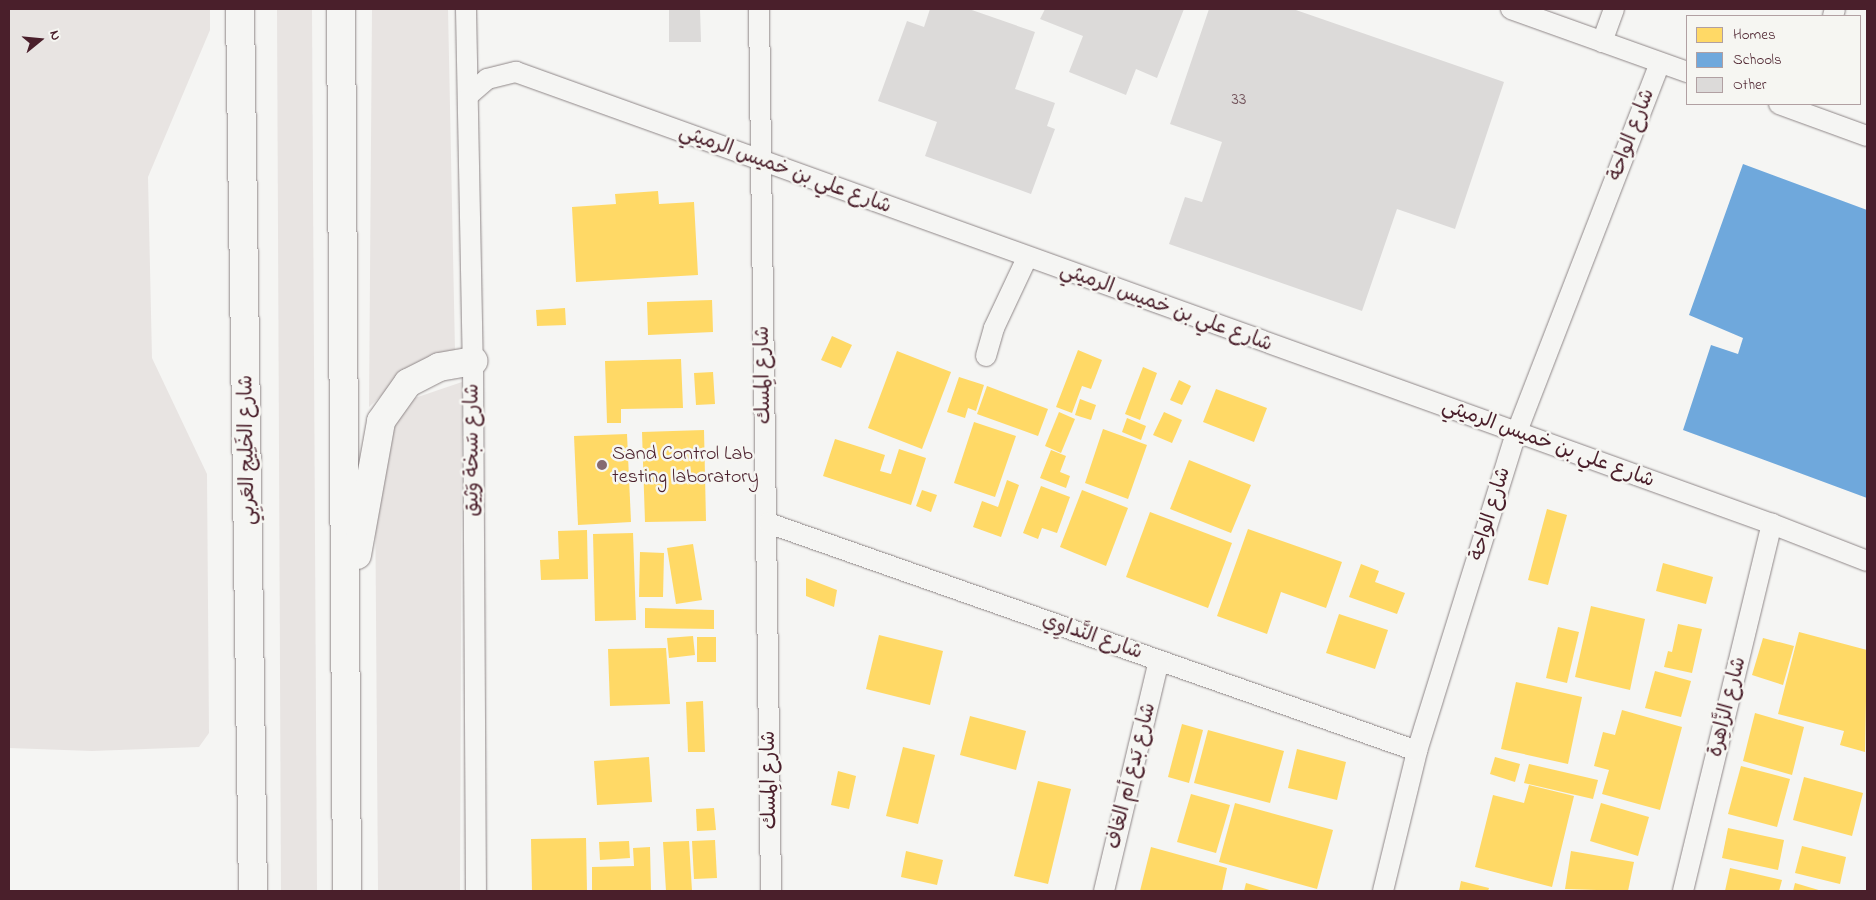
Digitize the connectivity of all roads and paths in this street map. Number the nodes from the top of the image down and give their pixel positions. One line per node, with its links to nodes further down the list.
1 (240, 9): 25 (highway, شارع الخَلِيج العَربِي)
2 (341, 9): 22 (highway)
3 (466, 9): 10 (street, شارع سَبخة وَثِيق)
4 (759, 9): 14 (street, شارع المِسك)
5 (1511, 9): 7 (street)
6 (1614, 9): 7 (street)
7 (1602, 42): 8 (street)
8 (1660, 62): 9 (street); 18 (street, شارع الواحة)
9 (1686, 72)
10 (470, 94): 14 (street, شارع علي بن خميس الرميثي); 17 (street, شارع سَبخة وَثِيق)
11 (1786, 105): 12 (street)
12 (1807, 108): 13 (street)
13 (1867, 136)
14 (759, 161): 15 (street, شارع علي بن خميس الرميثي); 19 (street, شارع المِسك)
15 (1027, 258): 16 (street); 18 (street, شارع علي بن خميس الرميثي)
16 (986, 356)
17 (473, 361): 22 (highway); 27 (street, شارع سَبخة وَثِيق)
18 (1516, 434): 20 (street, شارع علي بن خميس الرميثي); 24 (street, شارع الواحة)
19 (768, 523): 23 (street, شارع النَّداوِي); 28 (street, شارع المِسك)
20 (1772, 524): 21 (street, شارع علي بن خميس الرميثي); 31 (street, شارع الزَّاهِرة)
21 (1867, 561)
22 (345, 631): 26 (highway)
23 (1159, 661): 24 (street, شارع النَّداوِي); 29 (street, شارع بَدع أم الغاف)
24 (1417, 751): 30 (street, شارع الواحة)
25 (253, 891)
26 (347, 891)
27 (476, 891)
28 (771, 891)
29 (1104, 891)
30 (1383, 891)
31 (1683, 891)

